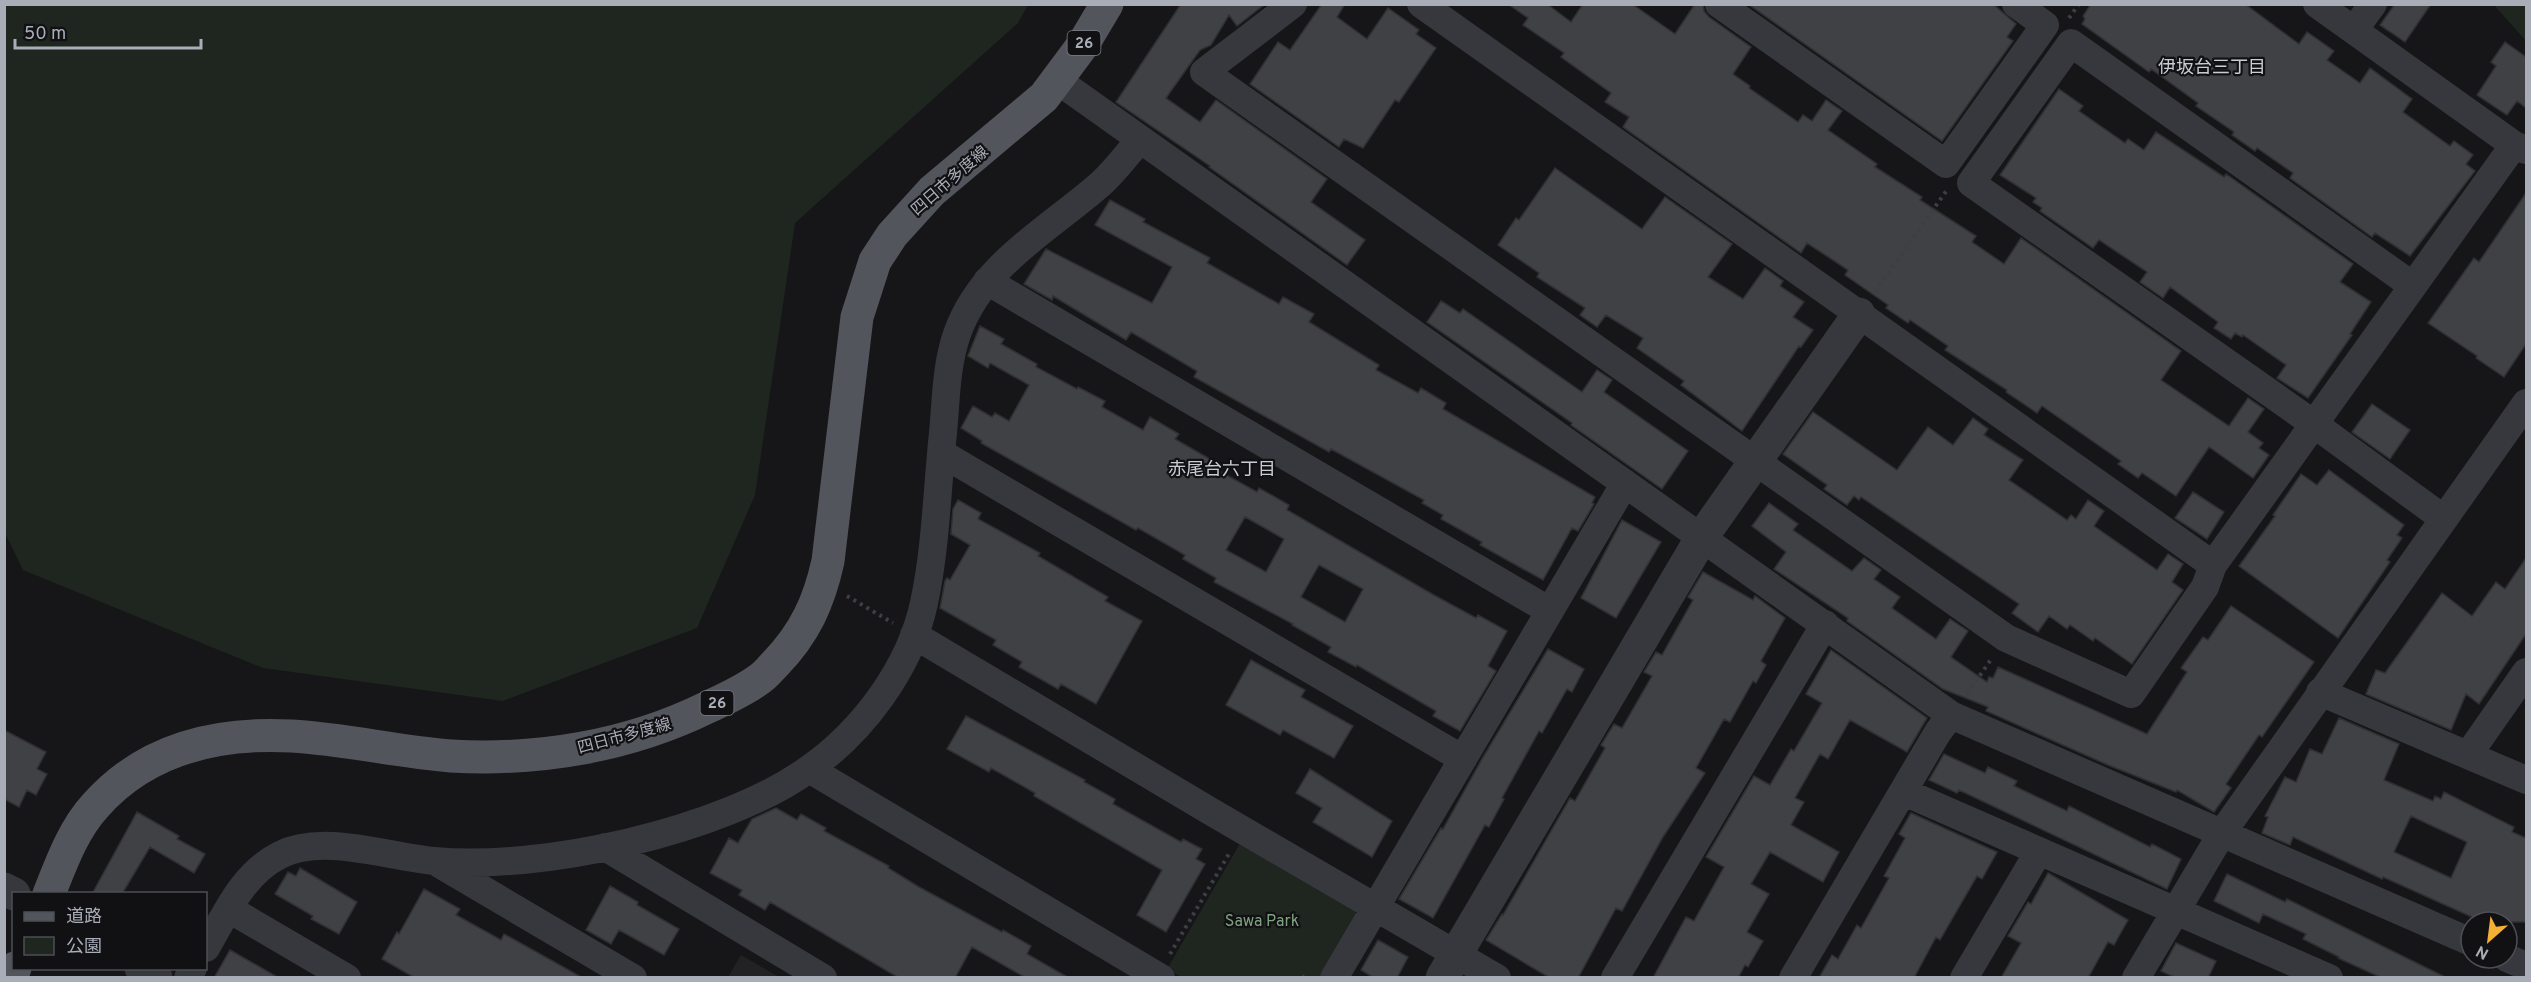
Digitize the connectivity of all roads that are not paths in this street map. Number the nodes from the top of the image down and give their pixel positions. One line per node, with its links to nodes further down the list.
1 (1107, 4): 9 (main road, 四日市多度線 / 26)
2 (1293, 4): 18 (street)
3 (1421, 4): 14 (street)
4 (1719, 4): 5 (street)
5 (2016, 4)
6 (2317, 4): 8 (street)
7 (2373, 4): 8 (street)
8 (2354, 30): 11 (street)
9 (1057, 80): 10 (street); 38 (main road, 四日市多度線 / 26)
10 (1140, 140): 12 (street); 19 (street)
11 (2520, 147): 13 (street)
12 (987, 281): 17 (street); 23 (street)
13 (2413, 286): 16 (street); 16 (street)
14 (1858, 314): 18 (street); 22 (street)
15 (2526, 403): 20 (street)
16 (2314, 424): 20 (street); 22 (street)
17 (941, 453): 25 (street); 30 (street)
18 (1753, 461): 21 (street); 22 (street)
19 (1625, 483): 21 (street); 23 (street)
20 (2444, 519): 27 (street)
21 (1702, 537): 24 (street); 44 (street)
22 (2213, 565)
23 (1550, 611): 30 (street)
24 (1825, 624): 28 (street); 53 (street)
25 (914, 635): 31 (street); 39 (street)
26 (2526, 672): 29 (street)
27 (2320, 692): 29 (street); 34 (street)
28 (1951, 715): 33 (street); 34 (street)
29 (2468, 755): 32 (street)
30 (1464, 759): 39 (street)
31 (809, 769): 35 (street); 46 (street)
32 (2526, 780)
33 (1904, 792): 36 (street); 54 (street)
34 (2222, 833): 41 (street); 42 (street)
35 (605, 847): 37 (street); 50 (street)
36 (2039, 851): 41 (street); 55 (street)
37 (435, 861): 40 (street); 49 (street)
38 (50, 892)
39 (1376, 907): 44 (street); 51 (street)
40 (229, 909): 43 (street); 48 (street)
41 (2176, 910): 56 (street); 57 (street)
42 (2459, 937)
43 (207, 946)
44 (1449, 965): 52 (street)
45 (143, 970): 47 (street)
46 (1159, 976)
47 (156, 978)
48 (347, 978)
49 (633, 978)
50 (823, 978)
51 (1334, 978)
52 (1497, 978)
53 (1615, 978)
54 (1793, 978)
55 (1964, 978)
56 (2136, 978)
57 (2329, 978)

